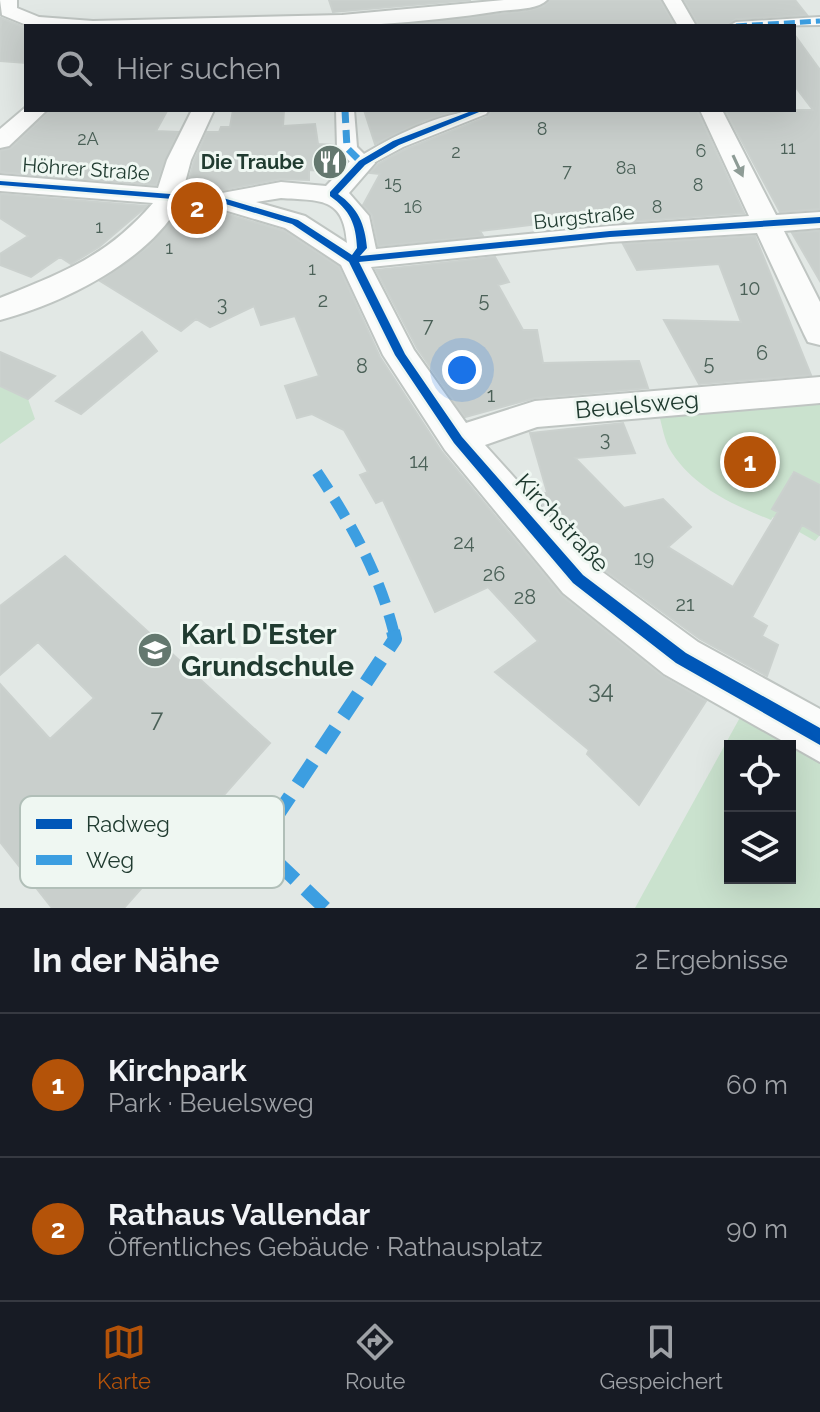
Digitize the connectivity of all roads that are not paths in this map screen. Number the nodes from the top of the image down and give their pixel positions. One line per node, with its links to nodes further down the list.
1 (8, 0): 5 (street)
2 (538, 0): 4 (street)
3 (672, 0): 11 (street)
4 (509, 5): 6 (street); 10 (street)
5 (25, 20): 8 (street); 13 (street)
6 (237, 20): 9 (street)
7 (820, 21): 12 (street)
8 (103, 24)
9 (145, 24)
10 (528, 24)
11 (686, 24)
12 (770, 24)
13 (0, 31)
14 (34, 112): 19 (street)
15 (202, 112): 23 (street)
16 (345, 112): 20 (street)
17 (475, 112): 20 (street)
18 (712, 112): 26 (street, one-way to 26)
19 (0, 141)
20 (362, 163): 22 (street)
21 (0, 183): 23 (street, Höhrer Straße)
22 (333, 194): 24 (street); 27 (street)
23 (169, 195): 24 (street, Höhrer Straße); 28 (street)
24 (223, 201): 27 (street)
25 (820, 220): 26 (street, Burgstraße)
26 (765, 223): 27 (street, Burgstraße); 29 (street)
27 (353, 260): 31 (street, Kirchstraße)
28 (0, 310)
29 (820, 334)
30 (820, 390): 31 (street, Beuelsweg)
31 (458, 440): 32 (street, Kirchstraße)
32 (820, 737)

